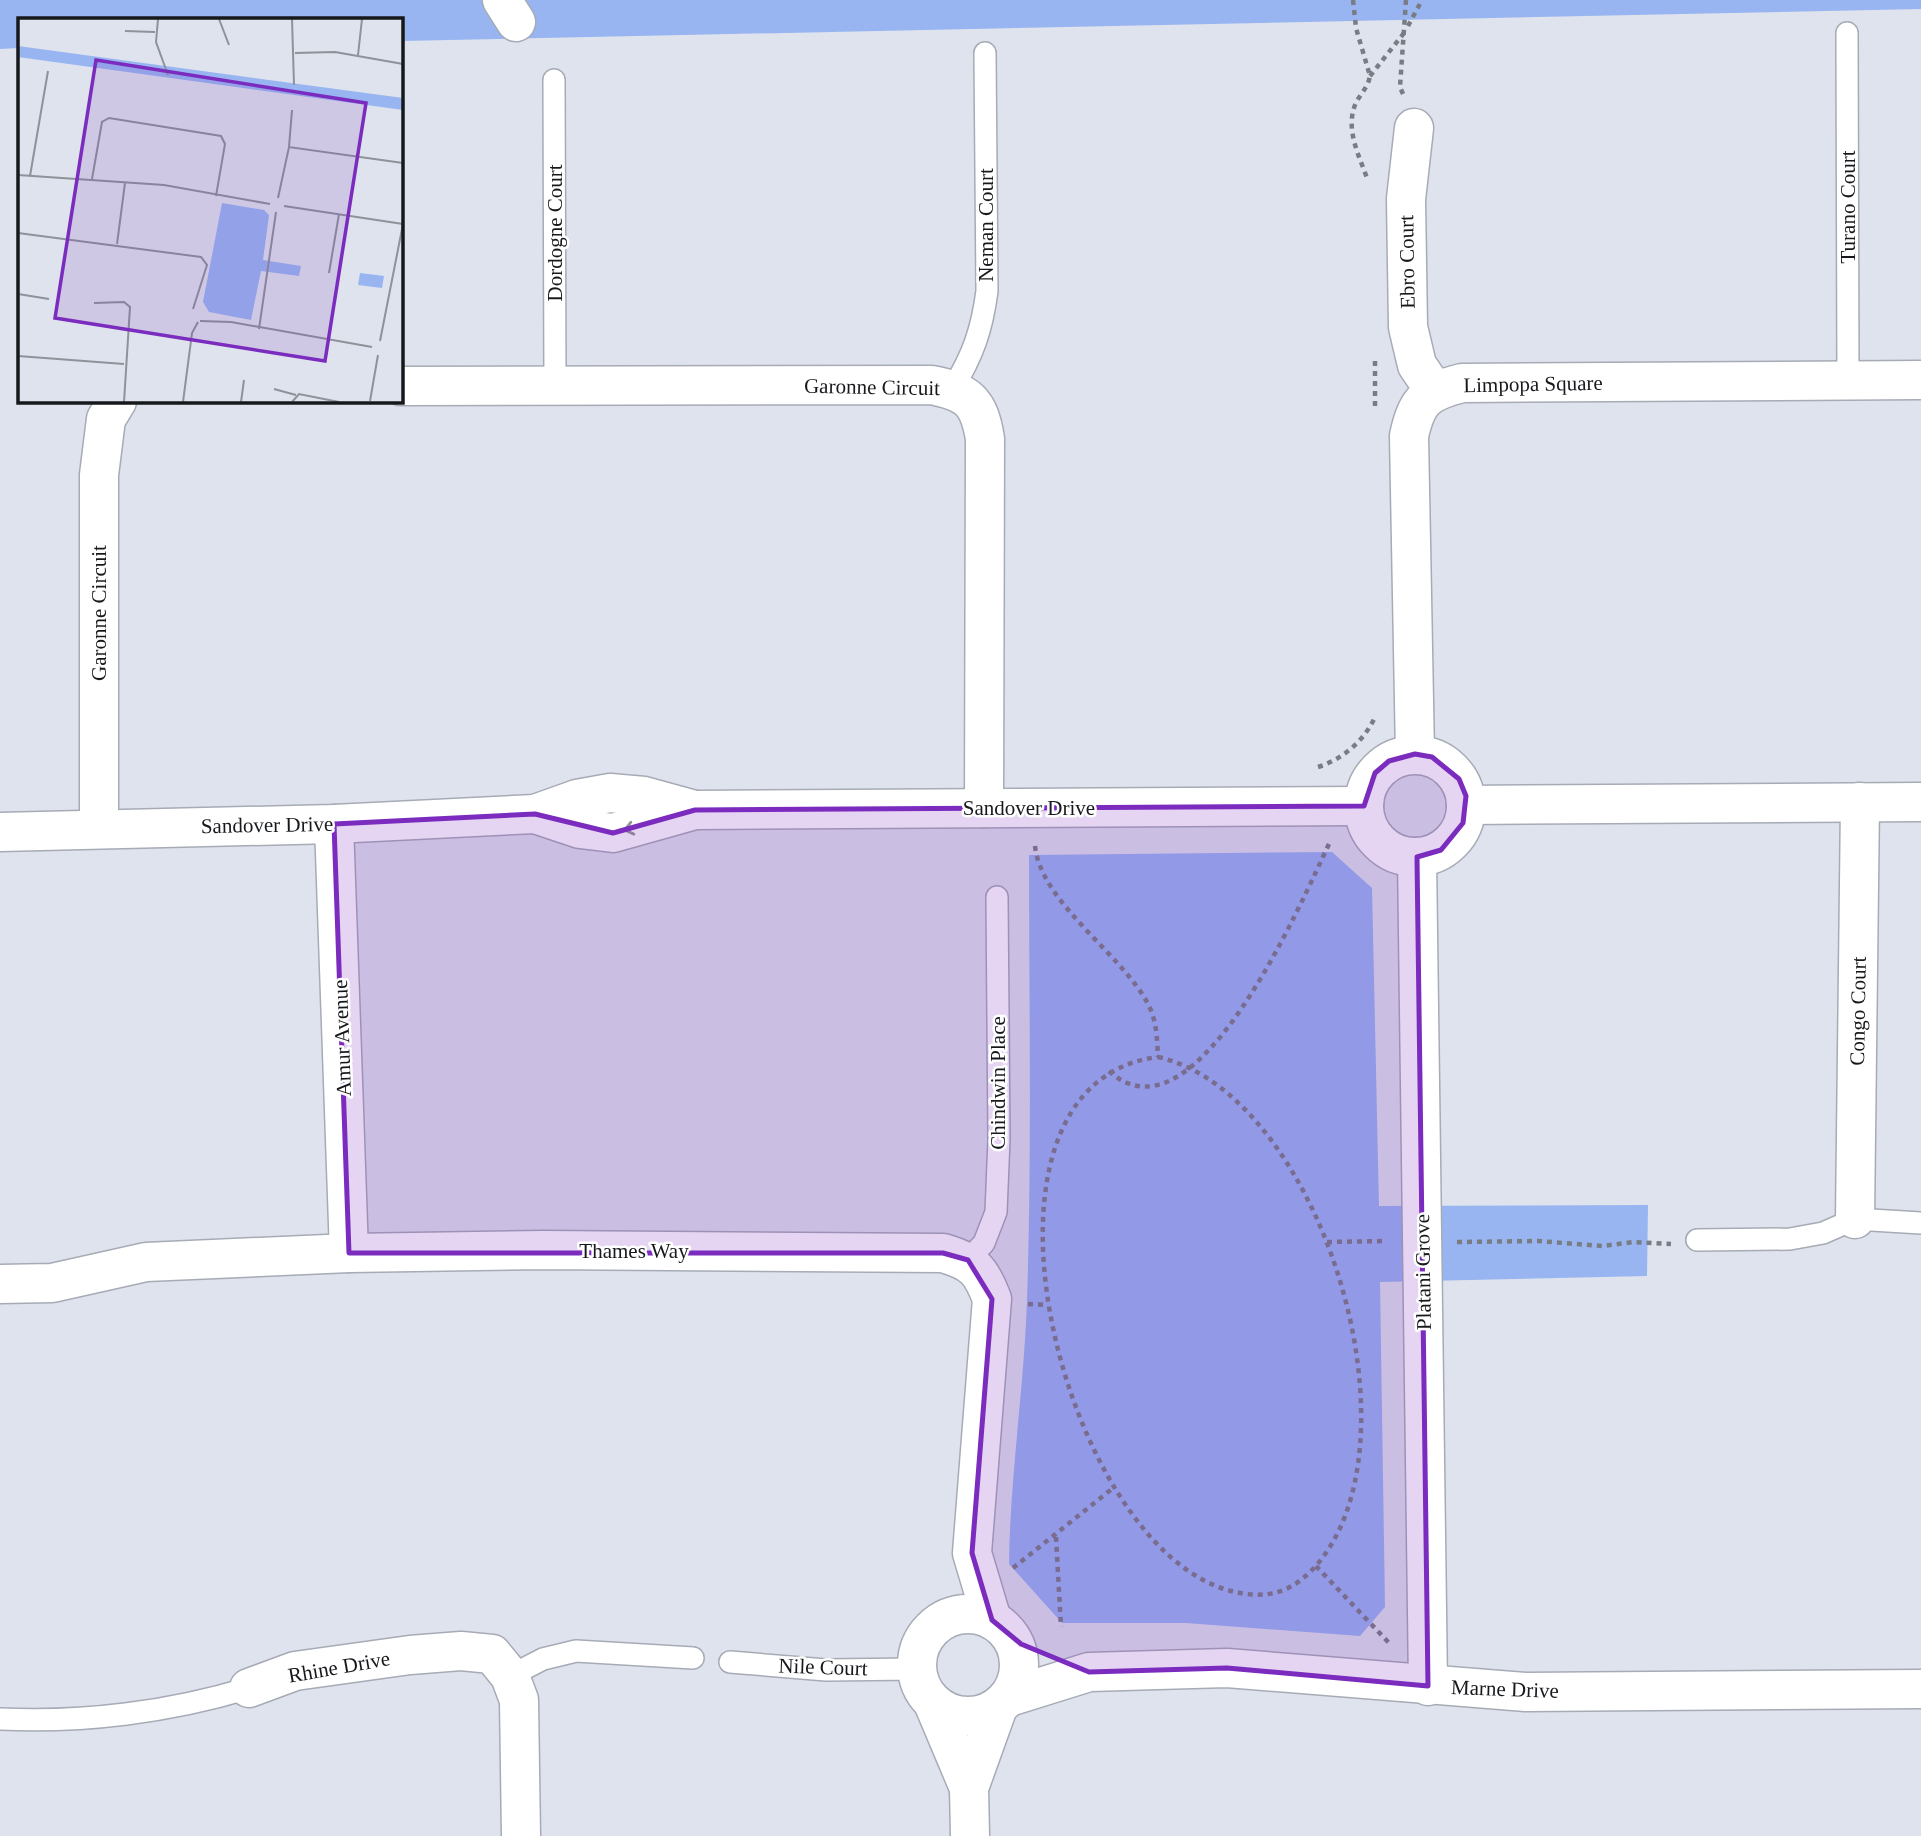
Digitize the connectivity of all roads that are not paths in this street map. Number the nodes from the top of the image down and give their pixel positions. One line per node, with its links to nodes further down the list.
1 (1847, 33): 6 (lane, Turano Court)
2 (985, 53): 9 (lane, Neman Court)
3 (554, 80): 8 (lane, Dordogne Court)
4 (1414, 128): 10 (street, Ebro Court)
5 (1921, 380): 6 (street, Limpopa Square)
6 (1849, 381): 10 (street, Limpopa Square)
7 (402, 386): 8 (street, Garonne Circuit)
8 (555, 386): 9 (street, Garonne Circuit)
9 (952, 389): 17 (street, Garonne Circuit)
10 (1434, 390): 12 (street, Limpopa Square)
11 (116, 402): 19 (street, Garonne Circuit)
12 (1415, 754): 15 (street); 16 (street)
13 (1921, 802): 14 (street)
14 (1860, 803): 15 (street); 23 (street, Congo Court)
15 (1466, 805): 21 (street)
16 (1364, 806): 17 (street, Sandover Drive); 21 (street)
17 (984, 808): 18 (street, Sandover Drive)
18 (334, 824): 19 (street, Sandover Drive); 26 (street, Amur Avenue)
19 (99, 829): 20 (street, Sandover Drive)
20 (0, 832)
21 (1417, 857): 37 (street, Platani Grove)
22 (997, 897): 27 (lane, Chindwin Place)
23 (1855, 1219): 24 (lane); 25 (lane)
24 (1921, 1223)
25 (1697, 1240)
26 (349, 1253): 27 (street, Thames Way); 28 (street, Thames Way)
27 (968, 1260): 29 (street)
28 (0, 1284)
29 (972, 1553): 30 (street); 31 (street)
30 (943, 1620): 31 (street); 34 (street)
31 (1002, 1629): 35 (street, Marne Drive); 40 (street)
32 (693, 1658): 36 (lane)
33 (730, 1662): 34 (lane, Nile Court)
34 (916, 1669): 41 (street)
35 (1089, 1672): 37 (street, Marne Drive); 40 (street, Marne Drive)
36 (510, 1676): 38 (street, Rhine Drive); 44 (street)
37 (1428, 1686): 39 (street, Marne Drive)
38 (249, 1688): 42 (lane, Rhine Drive)
39 (1921, 1689)
40 (1004, 1702): 41 (street); 43 (street)
41 (934, 1705): 43 (street)
42 (0, 1719)
43 (969, 1788): 45 (street)
44 (521, 1836)
45 (970, 1836)

